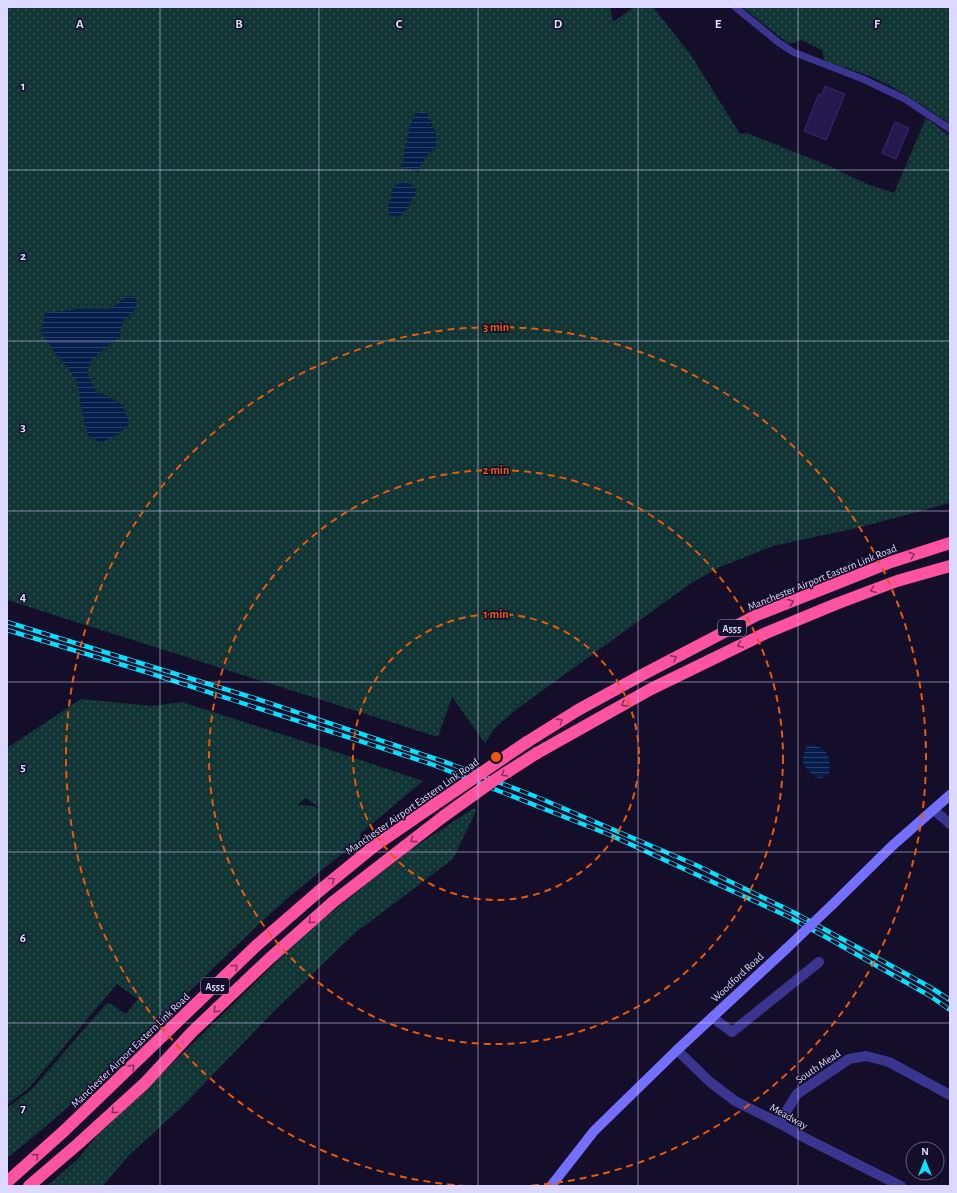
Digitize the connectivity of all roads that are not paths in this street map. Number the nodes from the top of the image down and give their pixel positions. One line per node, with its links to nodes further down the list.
1 (736, 7): 2 (lane)
2 (950, 129)
3 (950, 543): 13 (highway, Manchester Airport Eastern Link Road / A555, one-way to 3, bridge)
4 (950, 566): 14 (highway, A555, one-way to 14, bridge)
5 (950, 795): 6 (street, Woodford Road)
6 (934, 810): 7 (street); 9 (street, Woodford Road, bridge)
7 (950, 824)
8 (819, 962): 9 (street)
9 (712, 1017): 10 (street, Woodford Road)
10 (677, 1050): 12 (street, Meadway); 15 (street, Woodford Road)
11 (950, 1095): 12 (street, South Mead)
12 (779, 1123): 16 (street, Meadway)
13 (7, 1182)
14 (29, 1186)
15 (551, 1186)
16 (901, 1186)

